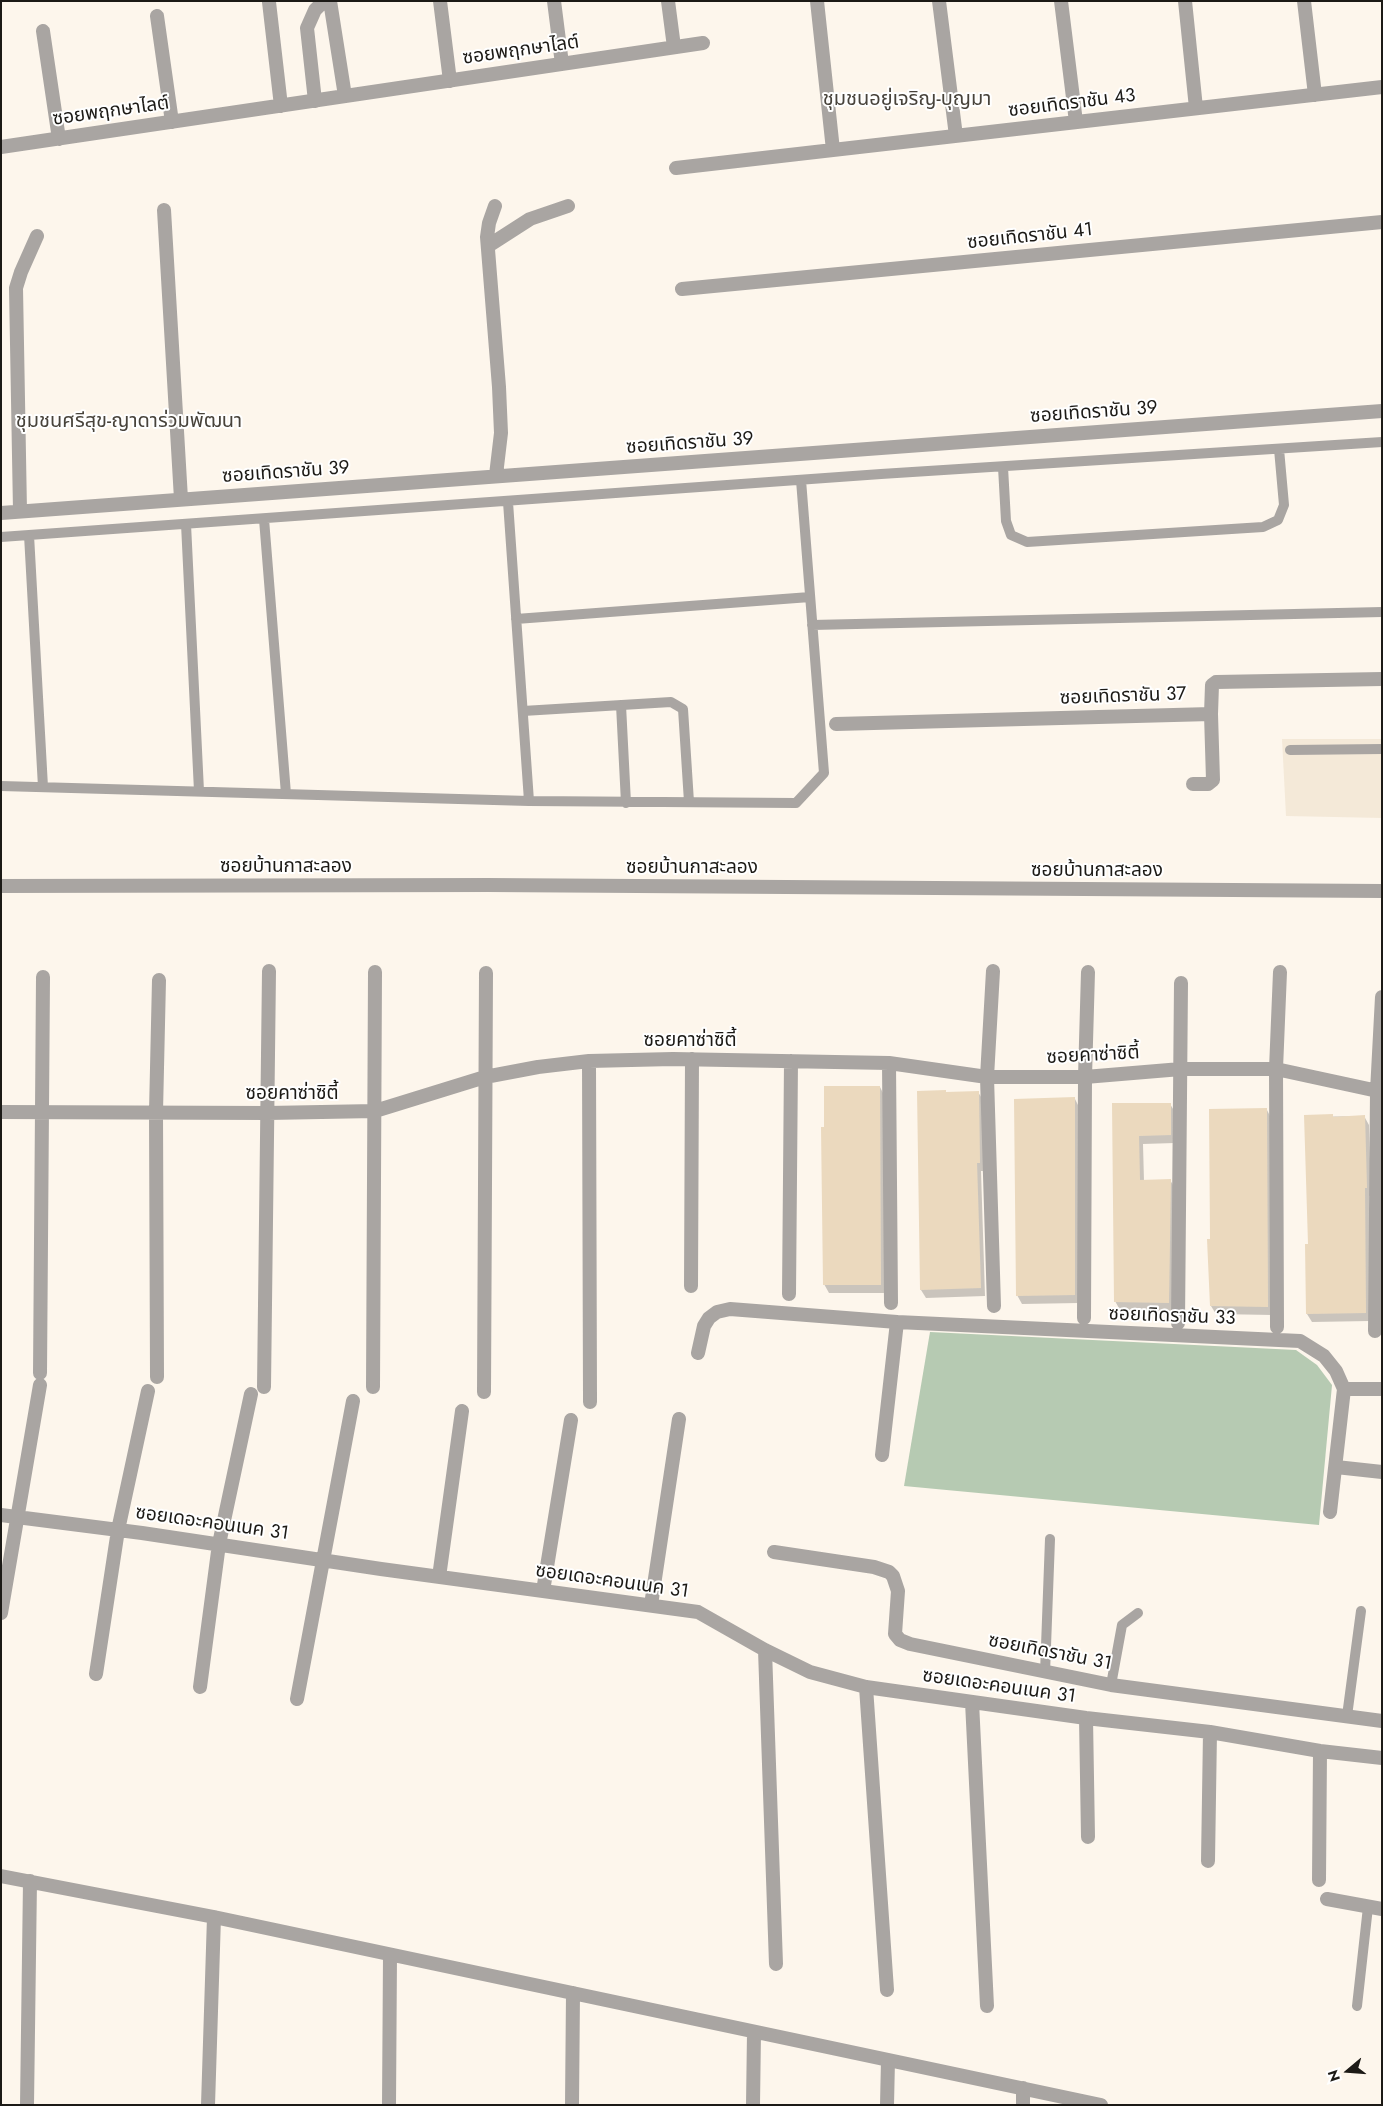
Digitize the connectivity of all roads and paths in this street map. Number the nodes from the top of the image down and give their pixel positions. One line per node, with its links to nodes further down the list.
1 (324, 1): 21 (street)
2 (330, 1): 20 (street)
3 (440, 1): 17 (street)
4 (554, 1): 16 (street)
5 (668, 1): 15 (street)
6 (817, 1): 29 (street)
7 (939, 1): 26 (street)
8 (1061, 1): 25 (street)
9 (1185, 1): 23 (street)
10 (1304, 1): 19 (street)
11 (269, 2): 22 (street)
12 (157, 16): 24 (street)
13 (43, 31): 27 (street)
14 (703, 43): 15 (street, ซอยพฤกษาไลต์)
15 (674, 47): 16 (street, ซอยพฤกษาไลต์)
16 (562, 64): 17 (street, ซอยพฤกษาไลต์)
17 (450, 80): 20 (street, ซอยพฤกษาไลต์)
18 (1382, 87): 19 (street, ซอยเทิดราชัน 43)
19 (1315, 95): 23 (street, ซอยเทิดราชัน 43)
20 (345, 96): 21 (street, ซอยพฤกษาไลต์)
21 (315, 101): 22 (street, ซอยพฤกษาไลต์)
22 (282, 106): 24 (street, ซอยพฤกษาไลต์)
23 (1196, 108): 25 (street, ซอยเทิดราชัน 43)
24 (172, 122): 27 (street, ซอยพฤกษาไลต์)
25 (1076, 122): 26 (street, ซอยเทิดราชัน 43)
26 (956, 136): 29 (street, ซอยเทิดราชัน 43)
27 (59, 139): 28 (street, ซอยพฤกษาไลต์)
28 (1, 147)
29 (833, 150): 30 (street, ซอยเทิดราชัน 43)
30 (676, 168)
31 (495, 206): 36 (street)
32 (568, 206): 36 (street)
33 (164, 210): 44 (street)
34 (1382, 222): 37 (street, ซอยเทิดราชัน 41)
35 (37, 236): 46 (street)
36 (488, 246): 42 (street)
37 (682, 289)
38 (1382, 411): 42 (street, ซอยเทิดราชัน 39)
39 (1382, 442): 40 (lane)
40 (1279, 449): 41 (lane); 41 (lane)
41 (1003, 467): 43 (lane)
42 (496, 475): 44 (street, ซอยเทิดราชัน 39)
43 (801, 480): 45 (lane); 52 (lane)
44 (181, 499): 46 (street, ซอยเทิดราชัน 39)
45 (508, 502): 48 (lane); 54 (lane)
46 (20, 511): 47 (street, ซอยเทิดราชัน 39)
47 (1, 513)
48 (264, 519): 49 (lane); 67 (lane)
49 (186, 524): 50 (lane); 66 (lane)
50 (29, 535): 51 (lane); 65 (lane)
51 (1, 537)
52 (810, 597): 54 (lane); 55 (lane)
53 (1382, 612): 55 (lane)
54 (516, 618): 58 (lane)
55 (812, 625): 69 (lane)
56 (1382, 679): 59 (street, ซอยเทิดราชัน 37)
57 (620, 705): 58 (lane); 69 (lane); 70 (lane)
58 (523, 711): 68 (lane)
59 (1211, 714): 60 (street, ซอยเทิดราชัน 37); 63 (street)
60 (836, 724)
61 (1382, 749): 62 (lane)
62 (1290, 750)
63 (1193, 784)
64 (1, 786): 65 (lane)
65 (43, 787): 66 (lane)
66 (199, 791): 67 (lane)
67 (286, 794): 68 (lane)
68 (529, 801): 70 (lane)
69 (689, 802): 70 (lane)
70 (626, 803)
71 (1, 886): 72 (street, ซอยบ้านกาสะลอง)
72 (1382, 891)
73 (269, 971): 97 (street)
74 (993, 971): 90 (street)
75 (375, 972): 93 (street)
76 (1088, 972): 91 (street)
77 (1280, 972): 88 (street)
78 (486, 973): 89 (street)
79 (43, 977): 95 (street)
80 (159, 980): 96 (street)
81 (1181, 984): 87 (street)
82 (1382, 997): 92 (street)
83 (692, 1059): 84 (street, ซอยคาซ่าซิตี้); 85 (street, ซอยคาซ่าซิตี้); 98 (street)
84 (589, 1060): 89 (street, ซอยคาซ่าซิตี้); 117 (street)
85 (791, 1061): 86 (street, ซอยคาซ่าซิตี้); 99 (street)
86 (890, 1063): 90 (street, ซอยคาซ่าซิตี้); 100 (street)
87 (1181, 1069): 88 (street, ซอยคาซ่าซิตี้); 91 (street, ซอยคาซ่าซิตี้); 104 (street)
88 (1276, 1069): 92 (street, ซอยคาซ่าซิตี้); 105 (street)
89 (485, 1077): 93 (street, ซอยคาซ่าซิตี้); 114 (street)
90 (987, 1077): 91 (street, ซอยคาซ่าซิตี้); 101 (street)
91 (1085, 1077): 102 (street)
92 (1380, 1091): 106 (street)
93 (375, 1111): 97 (street, ซอยคาซ่าซิตี้); 110 (street)
94 (1, 1112): 95 (street, ซอยคาซ่าซิตี้)
95 (41, 1112): 96 (street, ซอยคาซ่าซิตี้); 126 (street)
96 (156, 1112): 97 (street, ซอยคาซ่าซิตี้); 108 (street)
97 (268, 1113): 109 (street)
98 (691, 1286)
99 (789, 1294)
100 (891, 1303)
101 (994, 1306)
102 (1084, 1318)
103 (897, 1322): 107 (street, ซอยเทิดราชัน 33); 111 (street, ซอยเทิดราชัน 33); 121 (street)
104 (1178, 1323)
105 (1277, 1327)
106 (1375, 1331)
107 (698, 1353)
108 (157, 1377)
109 (264, 1386)
110 (373, 1387)
111 (1344, 1389): 112 (street); 122 (street)
112 (1382, 1389)
113 (148, 1391): 127 (street)
114 (484, 1392)
115 (251, 1394): 129 (street)
116 (353, 1401): 131 (street)
117 (590, 1402)
118 (462, 1411): 132 (street)
119 (679, 1419): 134 (street)
120 (570, 1420): 133 (street)
121 (882, 1455)
122 (1336, 1467): 123 (street); 124 (street)
123 (1382, 1472)
124 (1330, 1512)
125 (1, 1515): 126 (street, ซอยเดอะคอนเนค 31)
126 (19, 1518): 127 (street, ซอยเดอะคอนเนค 31); 136 (street)
127 (118, 1530): 129 (street, ซอยเดอะคอนเนค 31); 140 (street)
128 (1050, 1539): 139 (lane)
129 (219, 1544): 131 (street, ซอยเดอะคอนเนค 31); 142 (street)
130 (774, 1552): 139 (street, ซอยเทิดราชัน 31)
131 (322, 1560): 132 (street, ซอยเดอะคอนเนค 31); 144 (street)
132 (439, 1577): 133 (street, ซอยเดอะคอนเนค 31)
133 (543, 1591): 134 (street, ซอยเดอะคอนเนค 31)
134 (651, 1606): 138 (street, ซอยเดอะคอนเนค 31)
135 (1361, 1611): 146 (lane)
136 (1, 1613)
137 (1138, 1613): 141 (lane)
138 (765, 1650): 143 (street, ซอยเดอะคอนเนค 31); 162 (street)
139 (1045, 1673): 141 (street, ซอยเทิดราชัน 31)
140 (96, 1674)
141 (1111, 1685): 146 (street, ซอยเทิดราชัน 31)
142 (200, 1687)
143 (866, 1687): 145 (street, ซอยเดอะคอนเนค 31); 163 (street)
144 (297, 1699)
145 (972, 1702): 147 (street, ซอยเดอะคอนเนค 31); 165 (street)
146 (1347, 1716): 148 (street, ซอยเทิดราชัน 31)
147 (1086, 1718): 149 (street, ซอยเดอะคอนเนค 31); 152 (street)
148 (1382, 1721)
149 (1210, 1732): 150 (street, ซอยเดอะคอนเนค 31); 153 (street)
150 (1320, 1751): 151 (street, ซอยเดอะคอนเนค 31); 155 (street)
151 (1382, 1758)
152 (1088, 1837)
153 (1208, 1861)
154 (1, 1876): 156 (street)
155 (1319, 1880)
156 (30, 1881): 160 (street); 170 (street)
157 (1327, 1899): 158 (street)
158 (1368, 1907): 159 (street); 166 (lane)
159 (1382, 1909)
160 (214, 1918): 161 (street); 171 (street)
161 (390, 1955): 164 (street); 172 (street)
162 (776, 1964)
163 (887, 1990)
164 (573, 1993): 167 (street); 173 (street)
165 (987, 2006)
166 (1357, 2006)
167 (754, 2032): 168 (street); 174 (street)
168 (888, 2060): 169 (street); 175 (street)
169 (1023, 2088): 176 (street); 177 (street)
170 (27, 2105)
171 (208, 2105)
172 (389, 2105)
173 (572, 2105)
174 (753, 2105)
175 (887, 2105)
176 (1023, 2105)
177 (1101, 2105)

